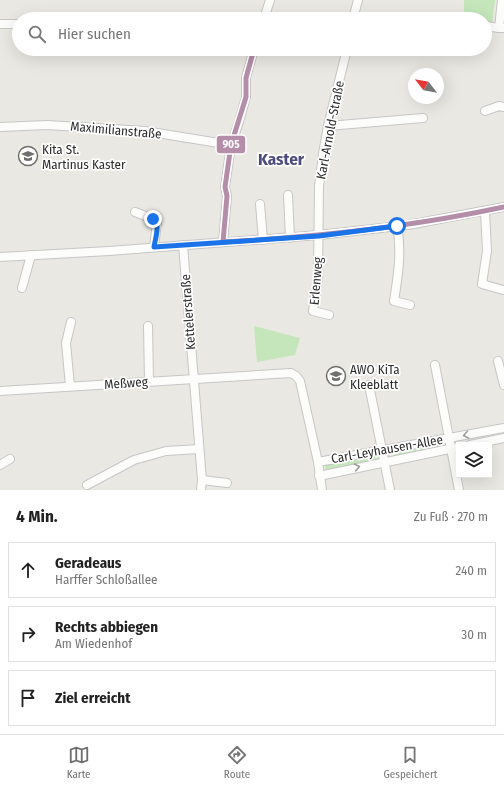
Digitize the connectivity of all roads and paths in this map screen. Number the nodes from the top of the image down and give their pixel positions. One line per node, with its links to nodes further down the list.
1 (270, 0): 4 (street)
2 (358, 0): 5 (street)
3 (502, 0): 8 (street)
4 (266, 12)
5 (355, 12)
6 (0, 24): 7 (street)
7 (12, 24)
8 (501, 28)
9 (252, 56): 16 (street)
10 (344, 56): 14 (street, Karl-Arnold-Straße)
11 (504, 107): 12 (street)
12 (485, 111)
13 (423, 118): 14 (street)
14 (328, 126): 23 (street, Karl-Arnold-Straße)
15 (0, 127): 16 (street, Maximilianstraße)
16 (231, 145): 26 (street)
17 (288, 195): 24 (street)
18 (260, 204): 25 (street)
19 (504, 207): 20 (street)
20 (485, 211): 22 (street); 32 (street)
21 (135, 212): 28 (street)
22 (397, 226): 23 (street); 33 (street)
23 (319, 236): 24 (street); 34 (street, Erlenweg)
24 (290, 238): 25 (street)
25 (263, 240): 26 (street)
26 (223, 242): 27 (street)
27 (183, 246): 28 (street); 39 (street, Kettelerstraße)
28 (154, 247): 29 (street)
29 (31, 255): 30 (street); 31 (street)
30 (0, 257)
31 (22, 288)
32 (503, 290)
33 (410, 305)
34 (329, 315)
35 (71, 322): 43 (street)
36 (148, 326): 40 (street)
37 (498, 361): 42 (street)
38 (435, 365): 46 (street)
39 (193, 379): 40 (street, Meßweg); 50 (street, Kettelerstraße); 53 (street, Meßweg)
40 (149, 381): 43 (street, Meßweg)
41 (369, 385): 51 (street)
42 (504, 385)
43 (70, 386): 44 (street, Meßweg)
44 (0, 391)
45 (504, 428): 46 (street, Carl-Leyhausen-Allee, one-way to 46)
46 (449, 438): 49 (street); 51 (street, Carl-Leyhausen-Allee)
47 (504, 438): 48 (street)
48 (485, 442)
49 (455, 448): 54 (street, Carl-Leyhausen-Allee); 63 (street)
50 (199, 449): 57 (street, Kettelerstraße); 59 (street)
51 (382, 450): 53 (street, Carl-Leyhausen-Allee); 54 (street)
52 (10, 459): 55 (street)
53 (318, 462): 56 (street, Meßweg)
54 (384, 462): 56 (street, Carl-Leyhausen-Allee, one-way to 54); 62 (street)
55 (0, 465)
56 (319, 476): 61 (street, Meßweg)
57 (202, 480): 58 (street); 60 (street, Kettelerstraße)
58 (226, 483)
59 (88, 485)
60 (201, 490)
61 (322, 490)
62 (390, 490)
63 (459, 490)

